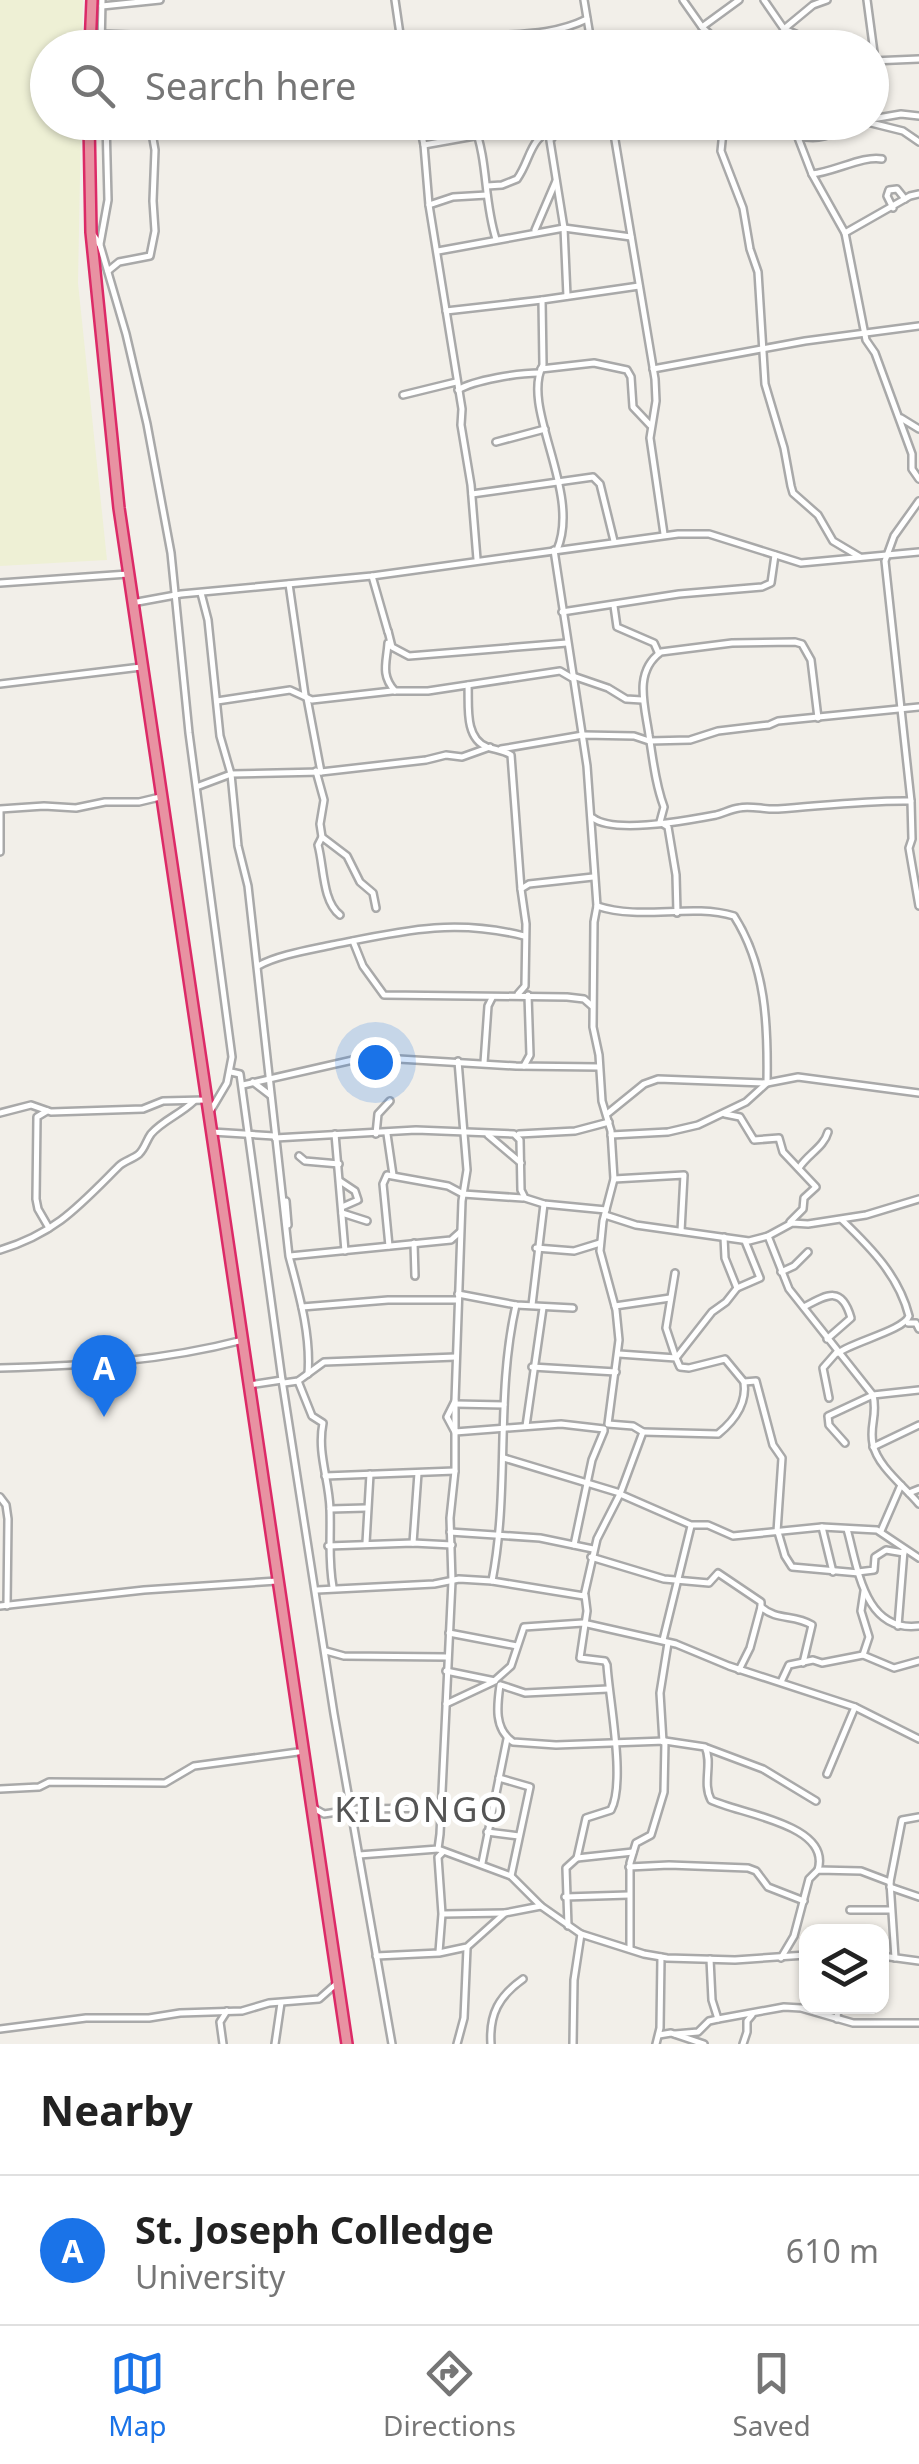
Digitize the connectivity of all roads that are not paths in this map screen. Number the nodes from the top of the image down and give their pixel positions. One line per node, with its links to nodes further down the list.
1 (160, 0): 9 (street)
2 (395, 0): 15 (street)
3 (584, 0): 10 (street)
4 (683, 0): 11 (street)
5 (739, 0): 11 (street)
6 (764, 0): 12 (street)
7 (827, 0): 12 (street)
8 (867, 0): 19 (street)
9 (99, 2): 13 (highway); 14 (street)
10 (587, 19): 16 (street); 17 (street)
11 (702, 27): 18 (street)
12 (784, 29)
13 (94, 30)
14 (101, 30)
15 (399, 30)
16 (559, 30)
17 (589, 30)
18 (705, 30)
19 (870, 30)
20 (919, 59): 21 (street)
21 (889, 60)
22 (889, 116): 23 (street)
23 (919, 116)
24 (889, 127): 36 (street)
25 (88, 140): 49 (highway)
26 (106, 140): 53 (street)
27 (154, 140): 55 (street)
28 (423, 140): 37 (street)
29 (452, 140): 37 (street)
30 (481, 140): 41 (street)
31 (536, 140): 41 (street)
32 (615, 140): 51 (street)
33 (723, 140): 62 (street)
34 (801, 140): 39 (street)
35 (550, 141): 40 (street)
36 (919, 142)
37 (424, 145): 45 (street)
38 (882, 159): 39 (street)
39 (812, 174): 50 (street)
40 (558, 178): 47 (street); 48 (street)
41 (487, 186): 43 (street)
42 (919, 194): 44 (street)
43 (487, 195): 45 (street); 52 (street)
44 (905, 199): 46 (street); 46 (street)
45 (428, 204): 54 (street)
46 (893, 208): 50 (street)
47 (564, 228): 48 (street); 51 (street); 57 (street)
48 (535, 230): 52 (street)
49 (91, 232): 53 (street); 84 (highway)
50 (845, 234): 61 (street)
51 (631, 236): 56 (street)
52 (496, 239): 54 (street)
53 (100, 244): 55 (street)
54 (438, 251): 59 (street)
55 (108, 271): 89 (street)
56 (639, 286): 57 (street); 63 (street)
57 (566, 296): 58 (street)
58 (542, 300): 59 (street); 64 (street)
59 (446, 311): 65 (street)
60 (919, 326): 61 (street)
61 (864, 333): 62 (street); 67 (street)
62 (764, 350): 63 (street); 82 (street)
63 (653, 369): 68 (street)
64 (540, 371): 65 (street); 68 (street); 69 (street)
65 (457, 386): 66 (street); 74 (street)
66 (403, 395)
67 (898, 416): 70 (street); 72 (street)
68 (650, 425): 76 (street)
69 (546, 429): 71 (street); 73 (street)
70 (919, 430)
71 (496, 442)
72 (919, 479)
73 (557, 481): 74 (street); 77 (street); 78 (street)
74 (472, 494): 83 (street)
75 (919, 501): 81 (street)
76 (664, 535): 77 (street); 80 (street)
77 (614, 542): 78 (street)
78 (555, 550): 83 (street); 92 (street)
79 (919, 552): 81 (street)
80 (775, 555): 82 (street); 91 (street)
81 (886, 556): 82 (street); 111 (street)
82 (862, 559)
83 (477, 560): 85 (street)
84 (128, 574): 86 (street); 90 (highway)
85 (372, 576): 87 (street); 93 (street)
86 (0, 583)
87 (290, 584): 88 (street); 107 (street)
88 (200, 592): 89 (street); 109 (street)
89 (176, 595): 90 (street); 121 (street)
90 (132, 603): 98 (highway)
91 (614, 606): 92 (street); 95 (street)
92 (562, 612): 94 (street)
93 (388, 631): 96 (street); 99 (street)
94 (567, 643): 96 (street); 97 (street)
95 (658, 653): 108 (street); 112 (street)
96 (402, 655): 99 (street)
97 (570, 661): 100 (street); 101 (street)
98 (142, 667): 103 (street); 122 (highway)
99 (385, 667): 102 (street)
100 (556, 672): 101 (street); 104 (street)
101 (574, 679): 108 (street); 113 (street)
102 (387, 680): 105 (street); 106 (street)
103 (0, 684)
104 (468, 685): 105 (street); 115 (street)
105 (395, 691): 106 (street)
106 (377, 692): 107 (street)
107 (306, 697): 109 (street); 117 (street)
108 (642, 700): 114 (street)
109 (217, 701): 118 (street)
110 (919, 707): 111 (street)
111 (899, 709): 112 (street); 119 (street)
112 (818, 718): 114 (street)
113 (584, 734): 114 (street); 116 (street); 125 (street)
114 (649, 741): 126 (street)
115 (490, 747): 116 (street); 117 (street)
116 (501, 750): 132 (street)
117 (318, 771): 118 (street); 127 (street)
118 (232, 774): 121 (street); 142 (street)
119 (908, 776): 120 (street); 123 (street)
120 (918, 778)
121 (198, 786): 152 (street)
122 (160, 797): 124 (street); 159 (highway)
123 (911, 801): 126 (street); 128 (street)
124 (0, 809): 129 (street)
125 (592, 816): 126 (street); 131 (street)
126 (660, 822): 138 (street)
127 (322, 837): 137 (street); 139 (street)
128 (910, 848): 130 (street); 135 (street)
129 (0, 852)
130 (919, 859)
131 (593, 877): 133 (street); 136 (street)
132 (520, 879): 133 (street); 134 (street)
133 (528, 884): 134 (street)
134 (522, 890): 140 (street)
135 (918, 901)
136 (597, 906): 138 (street); 147 (street)
137 (376, 908)
138 (678, 913): 155 (street)
139 (340, 915)
140 (524, 936): 141 (street); 143 (street)
141 (352, 941): 142 (street); 145 (street)
142 (261, 964): 153 (street)
143 (525, 986): 144 (street); 146 (street)
144 (516, 995): 145 (street); 146 (street)
145 (494, 996): 149 (street)
146 (529, 996): 147 (street); 150 (street)
147 (592, 1006): 151 (street)
148 (458, 1061): 149 (street); 153 (street); 171 (street)
149 (484, 1062): 150 (street)
150 (524, 1066): 151 (street)
151 (599, 1066): 168 (street)
152 (231, 1072): 156 (street); 164 (street)
153 (272, 1078): 154 (street); 158 (street)
154 (251, 1082): 156 (street); 158 (street)
155 (767, 1083): 157 (street); 162 (street); 168 (street)
156 (244, 1085): 175 (street)
157 (919, 1093)
158 (270, 1095): 180 (street)
159 (206, 1100): 160 (street); 164 (highway)
160 (194, 1101): 163 (street); 197 (street)
161 (390, 1101): 177 (street)
162 (744, 1102): 166 (street); 167 (street)
163 (47, 1111): 165 (street); 197 (street)
164 (208, 1112): 170 (highway)
165 (0, 1113)
166 (722, 1113): 167 (street); 174 (street)
167 (740, 1117): 184 (street)
168 (608, 1118): 169 (street); 174 (street)
169 (595, 1128): 174 (street); 179 (street)
170 (212, 1132): 175 (street); 229 (highway)
171 (465, 1132): 173 (street); 178 (street); 188 (street)
172 (828, 1132): 184 (street)
173 (486, 1133): 179 (street); 182 (street)
174 (611, 1133): 186 (street)
175 (247, 1134): 180 (street); 239 (street)
176 (334, 1134): 177 (street); 180 (street); 183 (street)
177 (376, 1134): 178 (street)
178 (388, 1134): 185 (street)
179 (514, 1134): 182 (street)
180 (275, 1137): 212 (street)
181 (299, 1156): 183 (street)
182 (521, 1163): 189 (street)
183 (338, 1164): 187 (street)
184 (799, 1168): 196 (street)
185 (393, 1175): 188 (street); 206 (street)
186 (614, 1179): 193 (street); 199 (street)
187 (340, 1181): 192 (street); 192 (street)
188 (463, 1194): 189 (street); 198 (street)
189 (524, 1198): 191 (street)
190 (919, 1199): 194 (street)
191 (544, 1204): 193 (street); 208 (street)
192 (342, 1210): 195 (street); 210 (street)
193 (605, 1212): 199 (street); 205 (street)
194 (841, 1219): 196 (street); 226 (street)
195 (367, 1221)
196 (789, 1224): 200 (street)
197 (49, 1228): 209 (street)
198 (462, 1229): 202 (street); 207 (street)
199 (681, 1232): 201 (street)
200 (768, 1236): 203 (street); 213 (street)
201 (724, 1237): 203 (street); 216 (street)
202 (451, 1240): 204 (street); 207 (street)
203 (745, 1241): 216 (street)
204 (414, 1243): 206 (street); 215 (street)
205 (600, 1243): 208 (street); 221 (street)
206 (389, 1246): 210 (street)
207 (462, 1246): 217 (street)
208 (536, 1248): 220 (street)
209 (0, 1250)
210 (345, 1251): 212 (street)
211 (808, 1252): 213 (street)
212 (289, 1256): 222 (street)
213 (781, 1272): 223 (street)
214 (675, 1274): 218 (street)
215 (415, 1276)
216 (737, 1288): 233 (street)
217 (458, 1297): 219 (street); 222 (street); 232 (street)
218 (670, 1298): 221 (street); 233 (street)
219 (516, 1305): 220 (street); 246 (street)
220 (532, 1306): 224 (street)
221 (614, 1306): 231 (street)
222 (302, 1307): 237 (street)
223 (804, 1307): 228 (street); 228 (street)
224 (543, 1308): 225 (street); 234 (street)
225 (573, 1308)
226 (908, 1322): 227 (street); 230 (street)
227 (919, 1329)
228 (828, 1338): 230 (street)
229 (243, 1340): 235 (street); 241 (highway)
230 (838, 1352): 243 (street); 244 (street)
231 (619, 1354): 233 (street); 236 (street)
232 (456, 1357): 237 (street); 245 (street)
233 (676, 1358): 240 (street)
234 (532, 1366): 236 (street); 248 (street)
235 (0, 1368)
236 (616, 1372): 249 (street)
237 (308, 1374): 238 (street)
238 (298, 1381): 239 (street); 259 (street)
239 (283, 1382): 241 (street); 291 (street)
240 (744, 1382): 252 (street); 273 (street)
241 (249, 1385): 286 (highway)
242 (919, 1390): 243 (street)
243 (874, 1396): 253 (street); 254 (street)
244 (829, 1398)
245 (455, 1402): 246 (street); 251 (street)
246 (504, 1405): 250 (street)
247 (919, 1425): 254 (street)
248 (526, 1426): 249 (street); 250 (street)
249 (606, 1426): 252 (street); 260 (street)
250 (505, 1430): 251 (street); 255 (street)
251 (455, 1432): 256 (street)
252 (643, 1432): 264 (street)
253 (845, 1443)
254 (873, 1448): 261 (street)
255 (504, 1458): 260 (street); 275 (street)
256 (455, 1470): 257 (street); 272 (street)
257 (418, 1473): 258 (street); 276 (street)
258 (370, 1474): 259 (street); 267 (street)
259 (325, 1476): 268 (street)
260 (586, 1484): 264 (street); 278 (street)
261 (901, 1484): 263 (street); 274 (street)
262 (919, 1489): 263 (street)
263 (909, 1493): 266 (street)
264 (620, 1494): 269 (street); 282 (street)
265 (1, 1499): 294 (street)
266 (919, 1504)
267 (366, 1508): 268 (street); 277 (street)
268 (330, 1509): 280 (street)
269 (691, 1526): 273 (street); 289 (street)
270 (822, 1527): 271 (street); 273 (street); 284 (street)
271 (847, 1529): 274 (street); 285 (street)
272 (450, 1532): 275 (street); 279 (street)
273 (778, 1532): 284 (street)
274 (880, 1532): 281 (street)
275 (501, 1534): 278 (street); 288 (street)
276 (413, 1542): 277 (street); 279 (street)
277 (366, 1544): 280 (street)
278 (574, 1544): 282 (street)
279 (452, 1545): 287 (street)
280 (328, 1546): 290 (street)
281 (904, 1550): 283 (street); 285 (street); 297 (street)
282 (592, 1553): 289 (street); 293 (street)
283 (919, 1558)
284 (833, 1572): 285 (street)
285 (858, 1572): 292 (street)
286 (278, 1581): 294 (street); 324 (highway)
287 (452, 1581): 288 (street); 290 (street); 299 (street)
288 (492, 1581): 293 (street)
289 (676, 1581): 295 (street); 300 (street)
290 (333, 1588): 291 (street)
291 (316, 1590): 302 (street)
292 (864, 1592): 297 (street); 303 (street)
293 (585, 1595): 296 (street)
294 (4, 1606)
295 (761, 1607): 306 (street); 307 (street)
296 (583, 1624): 300 (street); 301 (street); 311 (street)
297 (898, 1626): 298 (street)
298 (919, 1626)
299 (449, 1633): 301 (street); 304 (street)
300 (666, 1641): 307 (street); 317 (street)
301 (517, 1646): 310 (street)
302 (325, 1650): 304 (street); 326 (street)
303 (864, 1655): 305 (street); 306 (street)
304 (447, 1657): 308 (street)
305 (919, 1661)
306 (803, 1663): 309 (street)
307 (739, 1670): 309 (street)
308 (446, 1671): 310 (street); 312 (street)
309 (782, 1682): 313 (street)
310 (496, 1683): 311 (street); 312 (street); 314 (street)
311 (609, 1689): 316 (street)
312 (446, 1704): 325 (street)
313 (855, 1706): 315 (street); 320 (street)
314 (507, 1739): 316 (street); 321 (street)
315 (919, 1740)
316 (615, 1741): 317 (street); 333 (street)
317 (664, 1742): 318 (street); 331 (street)
318 (705, 1747): 323 (street); 336 (street)
319 (298, 1752): 322 (street)
320 (827, 1774)
321 (498, 1778): 328 (street); 329 (street)
322 (0, 1789)
323 (816, 1801)
324 (312, 1807): 326 (street); 362 (highway)
325 (442, 1808): 326 (street); 330 (street)
326 (351, 1810): 332 (street)
327 (919, 1817): 338 (street)
328 (487, 1832): 329 (street); 334 (street)
329 (519, 1836): 337 (street)
330 (440, 1850): 332 (street); 334 (street); 347 (street)
331 (633, 1852): 333 (street); 335 (street)
332 (359, 1856): 353 (street)
333 (577, 1858): 340 (street)
334 (482, 1863): 337 (street)
335 (630, 1867): 339 (street); 342 (street)
336 (818, 1870): 338 (street); 342 (street)
337 (511, 1876): 343 (street)
338 (890, 1885): 341 (street); 345 (street)
339 (629, 1895): 340 (street); 351 (street)
340 (565, 1896): 348 (street)
341 (919, 1897)
342 (804, 1901): 357 (street)
343 (541, 1906): 346 (street); 348 (street)
344 (850, 1910): 345 (street)
345 (891, 1910): 358 (street)
346 (505, 1913): 347 (street); 350 (street)
347 (442, 1914): 352 (street)
348 (568, 1926): 349 (street)
349 (581, 1934): 351 (street); 379 (street)
350 (468, 1948): 352 (street); 377 (street)
351 (630, 1949): 355 (street)
352 (439, 1953): 353 (street)
353 (376, 1956): 376 (street)
354 (799, 1956): 357 (street)
355 (661, 1957): 359 (street); 372 (street)
356 (889, 1957): 358 (street)
357 (781, 1958): 359 (street)
358 (895, 1958): 360 (street)
359 (710, 1959): 367 (street)
360 (919, 1961)
361 (523, 1979): 378 (street)
362 (337, 1981): 363 (street); 375 (highway)
363 (281, 2003): 364 (street); 374 (street)
364 (227, 2011): 370 (street); 373 (street)
365 (754, 2012): 367 (street); 368 (street); 381 (street)
366 (837, 2014): 368 (street)
367 (718, 2018): 371 (street)
368 (837, 2019): 369 (street)
369 (919, 2023)
370 (0, 2030)
371 (675, 2034): 372 (street); 380 (street)
372 (657, 2040)
373 (223, 2044)
374 (275, 2044)
375 (347, 2044)
376 (392, 2044)
377 (456, 2044)
378 (491, 2044)
379 (573, 2044)
380 (704, 2044)
381 (743, 2044)

